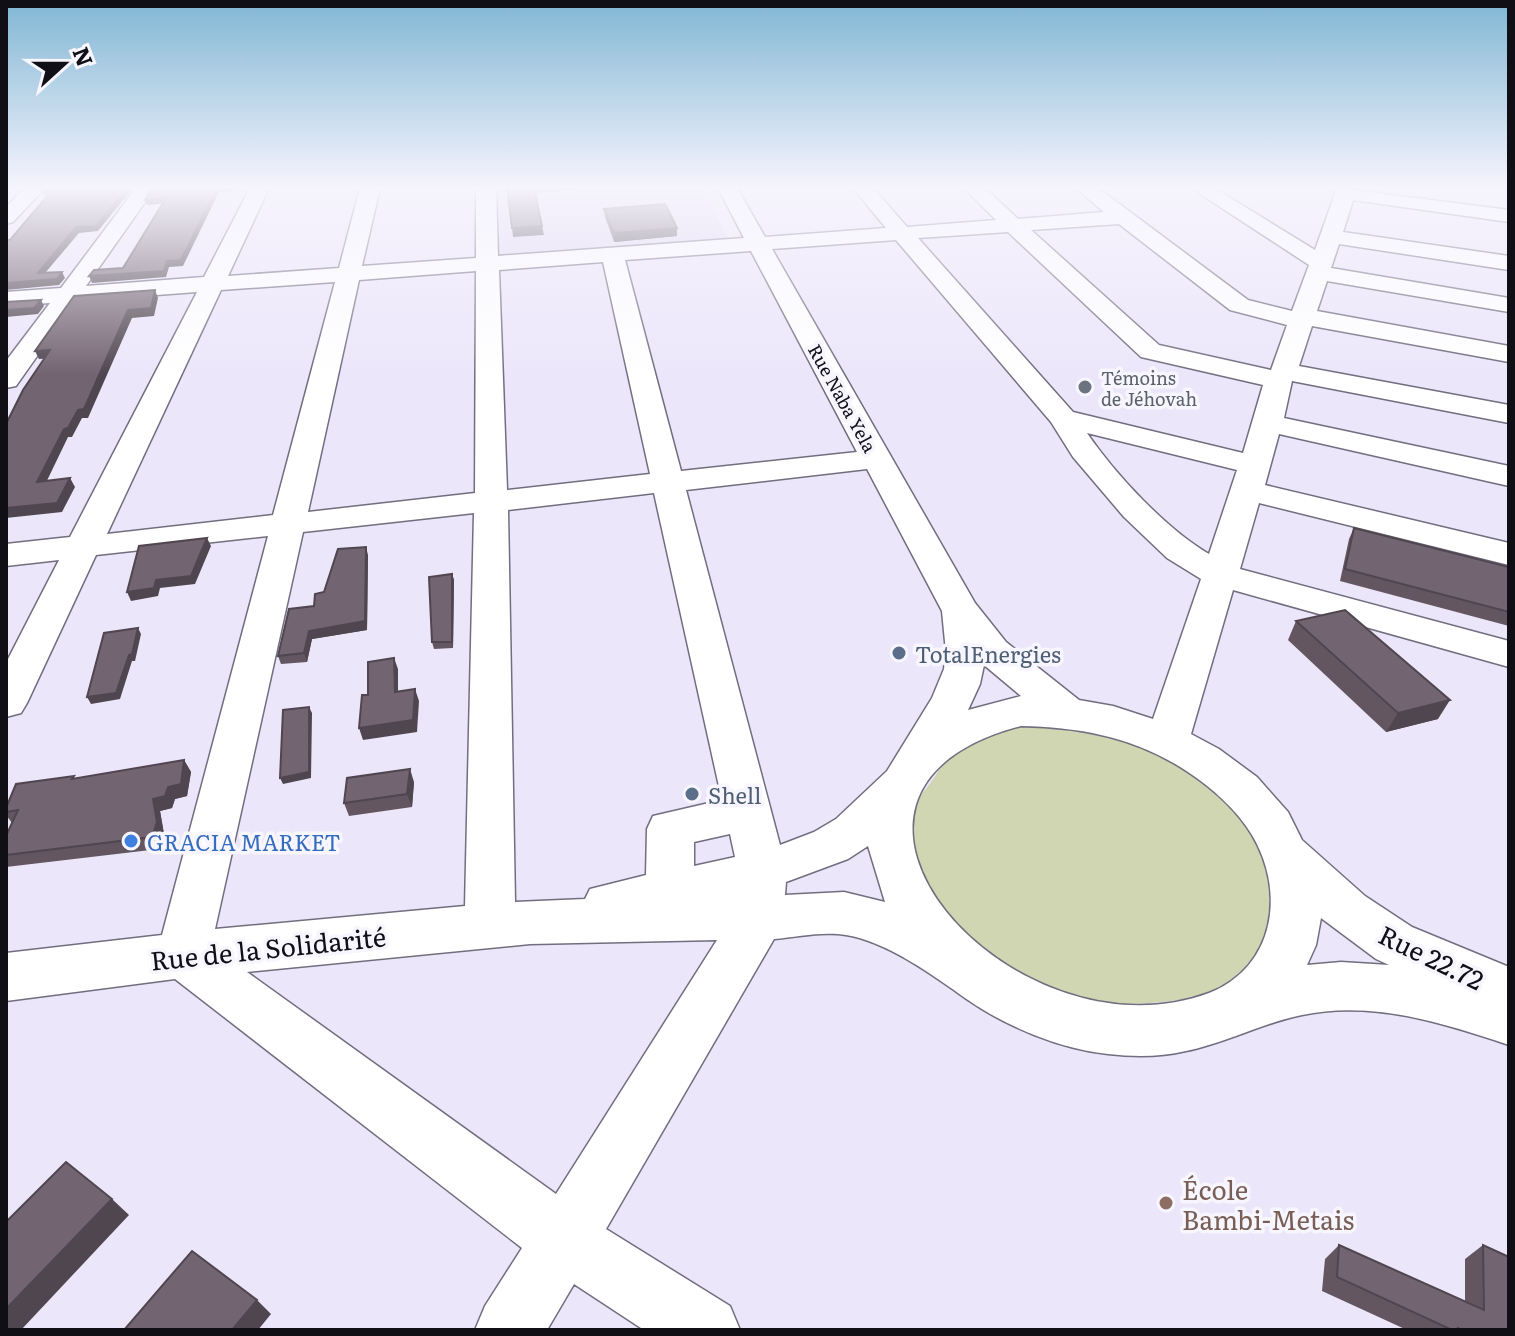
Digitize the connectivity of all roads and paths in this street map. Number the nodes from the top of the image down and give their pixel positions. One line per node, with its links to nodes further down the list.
1 (101, 250): 18 (street)
2 (229, 250): 17 (street)
3 (355, 250): 16 (street)
4 (487, 250): 14 (street)
5 (665, 250): 12 (street)
6 (761, 250): 28 (street, Rue Naba Yela)
7 (916, 250): 26 (street)
8 (1041, 250): 23 (street)
9 (1168, 250): 21 (street)
10 (1311, 250): 13 (street)
11 (1325, 250): 13 (street)
12 (612, 254): 14 (street); 31 (street)
13 (1323, 257): 15 (street); 20 (street); 21 (street)
14 (487, 263): 16 (street); 32 (street)
15 (1509, 263)
16 (350, 273): 17 (street); 33 (street)
17 (212, 284): 18 (street); 34 (street)
18 (70, 294): 19 (street); 24 (street)
19 (6, 299)
20 (1509, 305)
21 (1300, 319): 22 (street); 23 (street)
22 (1509, 354)
23 (1281, 376): 25 (street); 27 (street)
24 (6, 380)
25 (1509, 414)
26 (1063, 418): 30 (street); 37 (street)
27 (1268, 423): 29 (street); 30 (street)
28 (877, 459): 31 (street); 38 (street, Rue Naba Yela)
29 (1509, 476)
30 (1250, 478): 35 (street); 37 (street)
31 (670, 482): 32 (street); 44 (street)
32 (491, 502): 33 (street); 48 (street)
33 (289, 525): 34 (street); 49 (street)
34 (83, 546): 36 (street); 40 (street)
35 (1509, 554)
36 (6, 555)
37 (1220, 575): 39 (street); 42 (street)
38 (959, 608): 41 (street); 43 (street)
39 (1509, 654)
40 (6, 703)
41 (1065, 711): 42 (street); 43 (street)
42 (1168, 739): 45 (street)
43 (910, 769): 47 (street, Rue de la Solidarité); 50 (street)
44 (749, 812): 46 (street); 47 (street)
45 (1284, 853): 52 (street, Rue 22.72); 53 (street)
46 (670, 890): 47 (street, Rue de la Solidarité); 48 (street, Rue de la Solidarité)
47 (761, 893): 48 (street, Rue de la Solidarité); 50 (street, Rue de la Solidarité); 55 (street)
48 (510, 924): 49 (street, Rue de la Solidarité)
49 (183, 955): 51 (street, Rue de la Solidarité); 55 (street)
50 (964, 966): 53 (street)
51 (6, 977)
52 (1509, 992)
53 (1237, 1007): 54 (street, Rue 22.72)
54 (1509, 1020)
55 (564, 1240): 56 (street); 57 (street)
56 (509, 1330)
57 (706, 1330)

